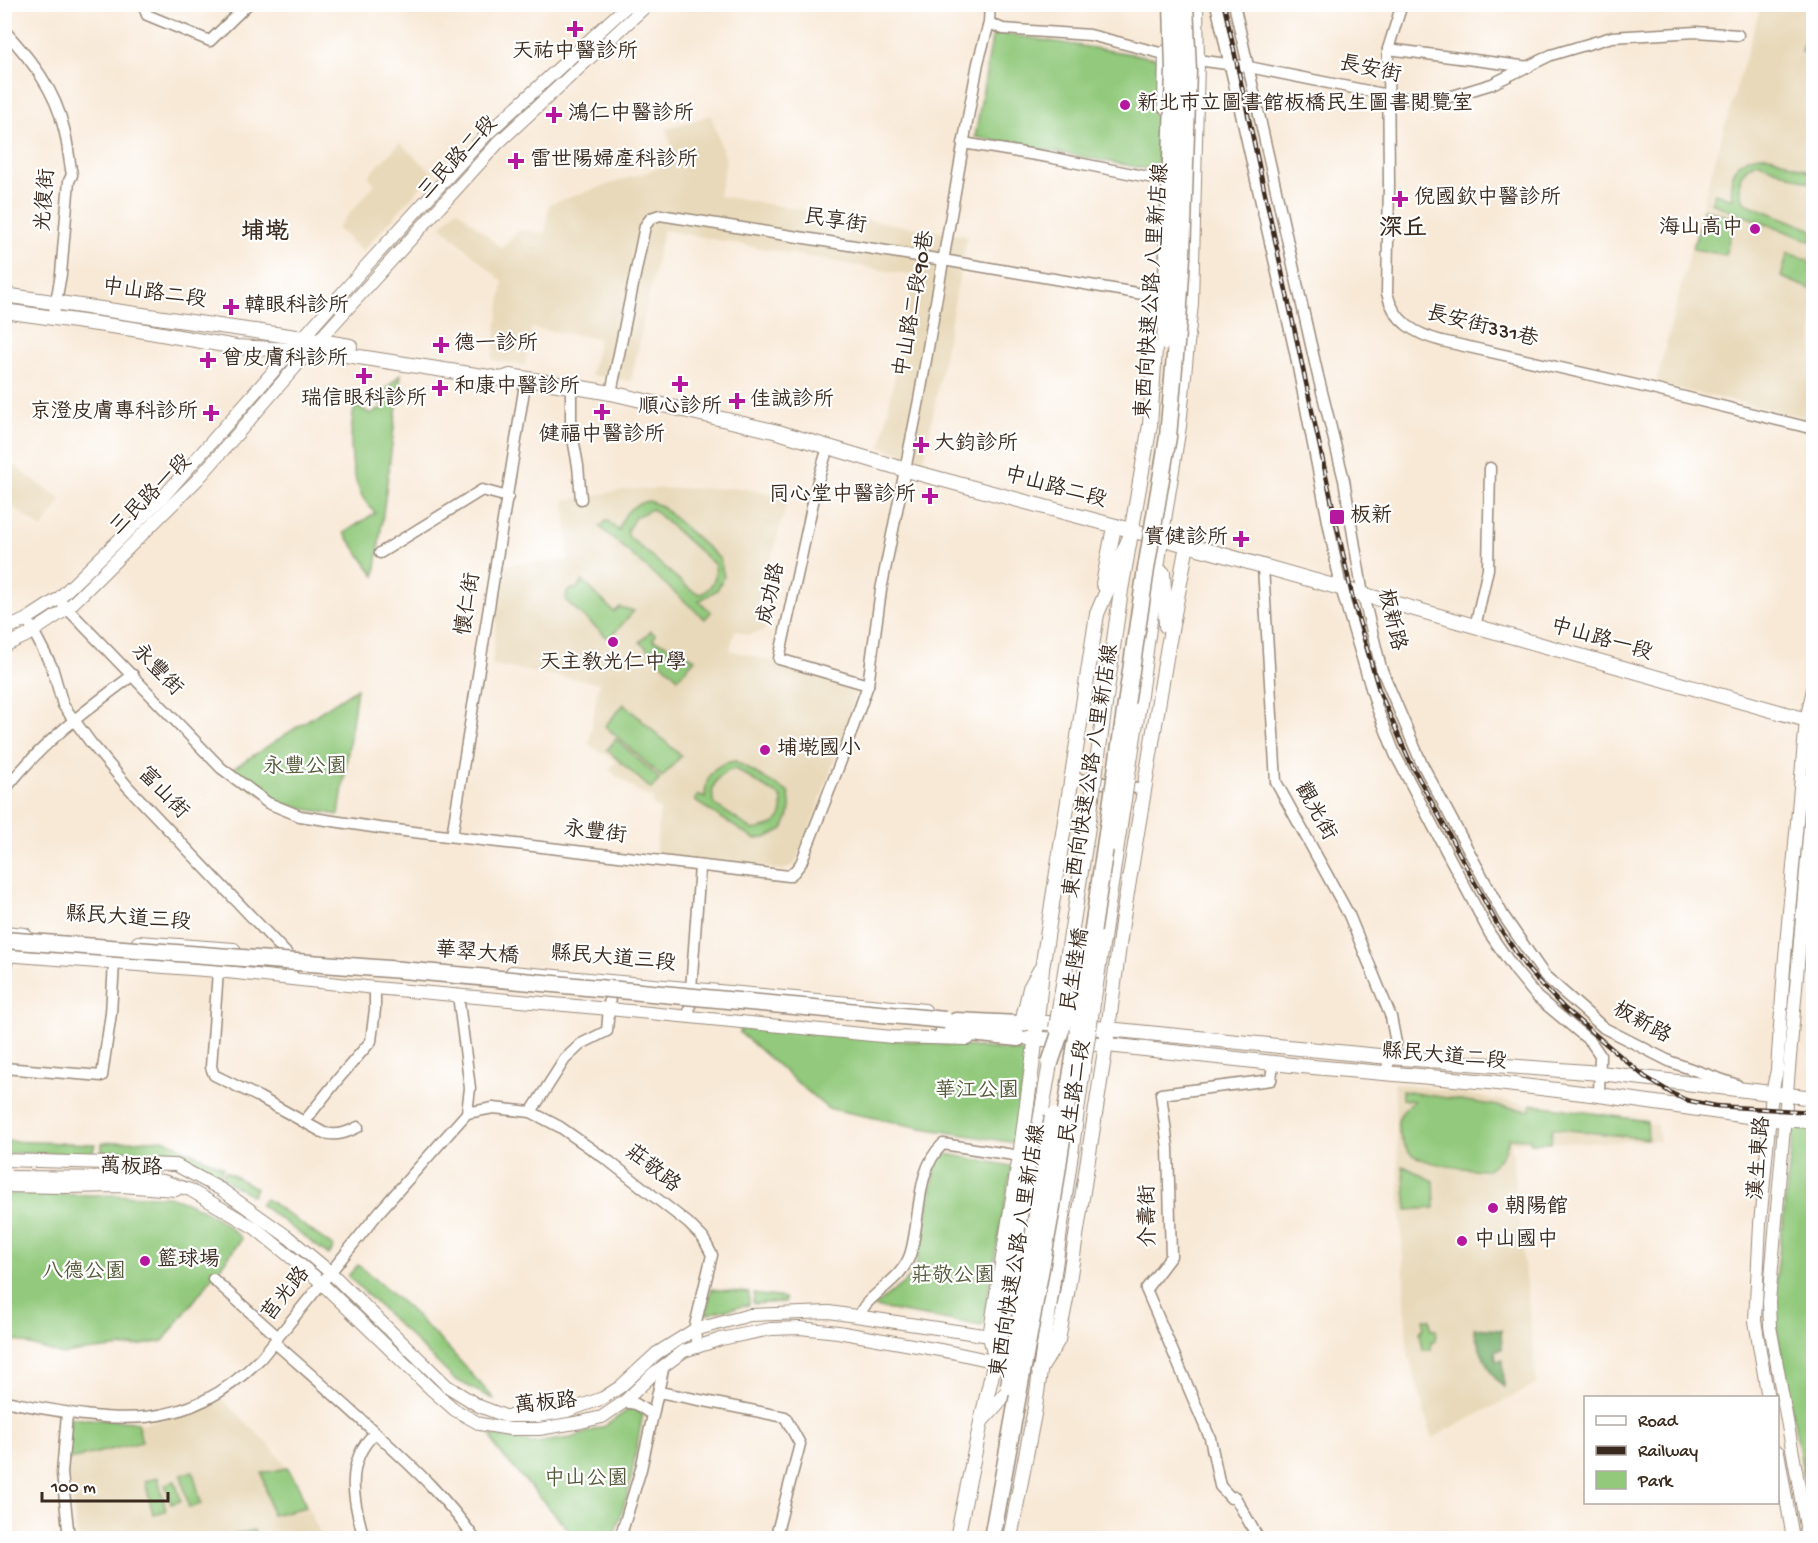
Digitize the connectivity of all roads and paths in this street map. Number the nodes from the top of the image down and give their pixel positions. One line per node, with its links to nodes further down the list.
1 (143, 4): 2 (street)
2 (248, 4)
3 (629, 4): 32 (street, 三民路二段)
4 (648, 4): 33 (street, 三民路二段)
5 (990, 4): 13 (street, 中山路二段90巷)
6 (1165, 4): 17 (main road)
7 (1172, 4): 87 (highway, 東西向快速公路 八里新店線, bridge)
8 (1185, 4): 87 (highway, 東西向快速公路 八里新店線, bridge)
9 (1196, 4): 18 (main road)
10 (1216, 4): 19 (street, 板新路)
11 (1234, 4): 20 (street, 板新路)
12 (1402, 4): 16 (street, 長安街331巷)
13 (989, 23): 17 (street, 長安街); 23 (street, 中山路二段90巷)
14 (4, 30): 28 (street, 光復街)
15 (1738, 35): 21 (street, 長安街)
16 (1388, 50): 21 (street, 長安街); 22 (street, 長安街331巷)
17 (1166, 55): 18 (street, 長安街); 24 (main road)
18 (1197, 61): 19 (street, 長安街); 29 (main road)
19 (1231, 65): 20 (street, 長安街); 52 (street, 板新路)
20 (1249, 67): 22 (street, 長安街); 53 (street, 板新路)
21 (1529, 67): 22 (street, 長安街)
22 (1389, 95): 40 (street, 長安街331巷)
23 (963, 143): 24 (street); 25 (street, 中山路二段90巷)
24 (1162, 180): 27 (main road)
25 (943, 260): 27 (street, 民享街); 39 (street, 民享街); 43 (street, 中山路二段90巷)
26 (4, 295): 28 (main road, 中山路二段)
27 (1159, 297): 29 (street, 民享街); 47 (main road)
28 (56, 302): 31 (street, 光復街); 32 (main road, 中山路二段)
29 (1191, 303): 48 (main road)
30 (4, 311): 31 (main road, 中山路二段)
31 (53, 319): 34 (main road, 中山路二段)
32 (303, 338): 33 (main road, 中山路二段); 34 (street, 三民路一段)
33 (319, 340): 35 (street, 三民路二段); 36 (main road, 中山路二段)
34 (292, 350): 35 (main road, 中山路二段); 54 (street, 三民路一段)
35 (309, 351): 36 (main road, 中山路二段); 56 (street, 三民路一段)
36 (509, 376): 37 (main road, 中山路二段)
37 (526, 378): 38 (main road, 中山路二段); 44 (street, 懷仁街)
38 (571, 385): 39 (main road, 中山路二段); 45 (street)
39 (610, 393): 41 (main road, 中山路二段)
40 (1814, 429)
41 (828, 447): 43 (main road, 中山路二段); 65 (street, 成功路)
42 (1490, 468): 59 (street)
43 (906, 470): 46 (main road, 中山路二段); 65 (street, 永豐街)
44 (508, 497): 50 (street); 73 (street, 懷仁街)
45 (581, 499)
46 (1114, 527): 47 (main road, 中山路二段); 57 (main road)
47 (1132, 532): 48 (main road, 中山路二段); 57 (main road); 98 (main road, 民生陸橋, bridge)
48 (1161, 539): 49 (main road, 中山路二段); 63 (main road, 民生路二段); 101 (main road, 民生陸橋, bridge)
49 (1187, 545): 51 (main road, 中山路二段); 63 (main road, 民生路二段)
50 (380, 553)
51 (1263, 567): 52 (main road, 中山路二段); 97 (street, 觀光街)
52 (1341, 588): 53 (main road, 中山路二段); 103 (street, 板新路)
53 (1364, 595): 55 (main road, 中山路二段); 104 (street, 板新路)
54 (58, 599): 56 (street, 永豐街); 58 (street, 三民路一段)
55 (1378, 600): 59 (main road, 中山路一段)
56 (67, 609): 61 (street, 三民路一段); 64 (street, 永豐街)
57 (1097, 614): 69 (main road)
58 (27, 620): 60 (street, 三民路一段); 61 (street, 富山街)
59 (1475, 627): 68 (main road, 中山路一段)
60 (4, 630)
61 (33, 631): 62 (street, 三民路一段); 67 (street, 富山街)
62 (4, 646)
63 (1168, 646): 71 (main road, 民生路二段)
64 (133, 675): 67 (street); 73 (street, 永豐街)
65 (868, 685): 74 (street, 永豐街)
66 (1814, 685): 68 (street, 漢生東路)
67 (74, 720): 72 (street); 78 (street, 富山街)
68 (1810, 721): 105 (street, 漢生東路)
69 (1071, 778): 71 (street); 80 (main road)
70 (1814, 778): 107 (street, 漢生東路)
71 (1144, 789): 93 (main road, 民生路二段)
72 (4, 791)
73 (452, 837): 74 (street, 永豐街)
74 (700, 866): 85 (street)
75 (4, 932): 76 (street, 縣民大道三段)
76 (108, 941): 78 (street, 縣民大道三段); 79 (street)
77 (5, 950): 79 (street, 縣民大道三段); 88 (street); 92 (highway, 華翠大橋, bridge)
78 (287, 954): 82 (street); 83 (street, 縣民大道三段)
79 (114, 963): 81 (street, 縣民大道三段); 100 (street)
80 (1042, 969): 91 (main road); 92 (main road)
81 (218, 972): 82 (street, 縣民大道三段); 113 (street)
82 (293, 979): 84 (street, 縣民大道三段)
83 (611, 981): 85 (street, 縣民大道三段); 89 (street)
84 (375, 988): 86 (street, 縣民大道三段); 113 (street)
85 (692, 988): 90 (street); 92 (street, 縣民大道三段)
86 (458, 995): 89 (street, 縣民大道三段); 110 (street)
87 (1075, 1004): 98 (highway, bridge); 101 (highway, bridge); 149 (highway, 東西向快速公路 八里新店線, bridge); 150 (highway, 東西向快速公路 八里新店線, bridge)
88 (4, 1009)
89 (609, 1009): 90 (street, 縣民大道三段); 109 (street)
90 (690, 1017): 92 (street, 縣民大道三段)
91 (1037, 1022): 92 (main road, 縣民大道三段); 94 (main road, 縣民大道三段); 95 (main road)
92 (1019, 1028): 95 (main road, 縣民大道三段)
93 (1108, 1029): 94 (main road, 縣民大道二段); 96 (main road, 民生路二段); 97 (main road, 縣民大道二段)
94 (1072, 1034): 95 (main road, 縣民大道三段); 96 (main road, 縣民大道二段)
95 (1036, 1039): 115 (main road)
96 (1106, 1044): 99 (main road, 縣民大道二段); 132 (main road, 民生路二段)
97 (1389, 1057): 102 (street, 觀光街); 103 (main road, 縣民大道二段)
98 (1050, 1063): 127 (main road, 民生陸橋)
99 (1273, 1063): 102 (main road, 縣民大道二段); 152 (street, 介壽街)
100 (4, 1068)
101 (1083, 1069): 132 (main road, 民生陸橋)
102 (1385, 1073): 106 (main road, 縣民大道二段)
103 (1600, 1073): 104 (main road, 縣民大道二段); 106 (street, 板新路)
104 (1752, 1090): 105 (main road, 縣民大道二段)
105 (1772, 1093): 107 (main road, 縣民大道二段); 111 (street, 漢生東路)
106 (1599, 1095): 111 (main road, 縣民大道二段)
107 (1787, 1095): 108 (main road, 縣民大道二段); 111 (street, 漢生東路)
108 (1814, 1098)
109 (531, 1112): 110 (street, 莊敬路); 126 (street, 莊敬路)
110 (467, 1113): 122 (street, 莒光路)
111 (1777, 1119): 112 (main road, 縣民大道二段); 134 (street, 漢生東路); 154 (street, 漢生東路)
112 (1814, 1121)
113 (304, 1122): 114 (street)
114 (358, 1127)
115 (1020, 1156): 125 (street); 127 (main road)
116 (4, 1160): 118 (street, 萬板路)
117 (4, 1169): 118 (street)
118 (193, 1174): 122 (street, 萬板路)
119 (4, 1177): 121 (street)
120 (4, 1186): 121 (street, 萬板路)
121 (189, 1190): 124 (street, 萬板路)
122 (330, 1272): 124 (street, 莒光路); 126 (street, 萬板路)
123 (213, 1279): 128 (street)
124 (322, 1283): 128 (street, 莒光路); 136 (street, 萬板路)
125 (859, 1315): 126 (street, 萬板路); 127 (street, 萬板路)
126 (694, 1330): 129 (street, 莊敬路)
127 (996, 1337): 130 (main road)
128 (276, 1340): 137 (street); 141 (street, 莒光路)
129 (698, 1346): 130 (street, 萬板路); 131 (street, 萬板路)
130 (996, 1362): 132 (street, 萬板路); 140 (main road)
131 (664, 1365): 133 (street); 136 (street, 萬板路)
132 (1039, 1371): 138 (main road, 民生路二段)
133 (659, 1392): 139 (street); 143 (street)
134 (1768, 1396)
135 (4, 1401): 137 (street)
136 (624, 1402): 139 (street)
137 (67, 1414): 144 (street)
138 (1034, 1414): 140 (main road); 151 (main road, 民生路二段)
139 (652, 1415): 147 (street)
140 (981, 1422): 148 (main road)
141 (375, 1433): 145 (street); 146 (street, 莒光路)
142 (1779, 1457): 153 (street)
143 (777, 1532)
144 (69, 1539)
145 (364, 1539)
146 (474, 1539)
147 (620, 1539)
148 (957, 1539)
149 (981, 1539)
150 (992, 1539)
151 (1010, 1539)
152 (1258, 1539)
153 (1794, 1539)
154 (1805, 1539)

